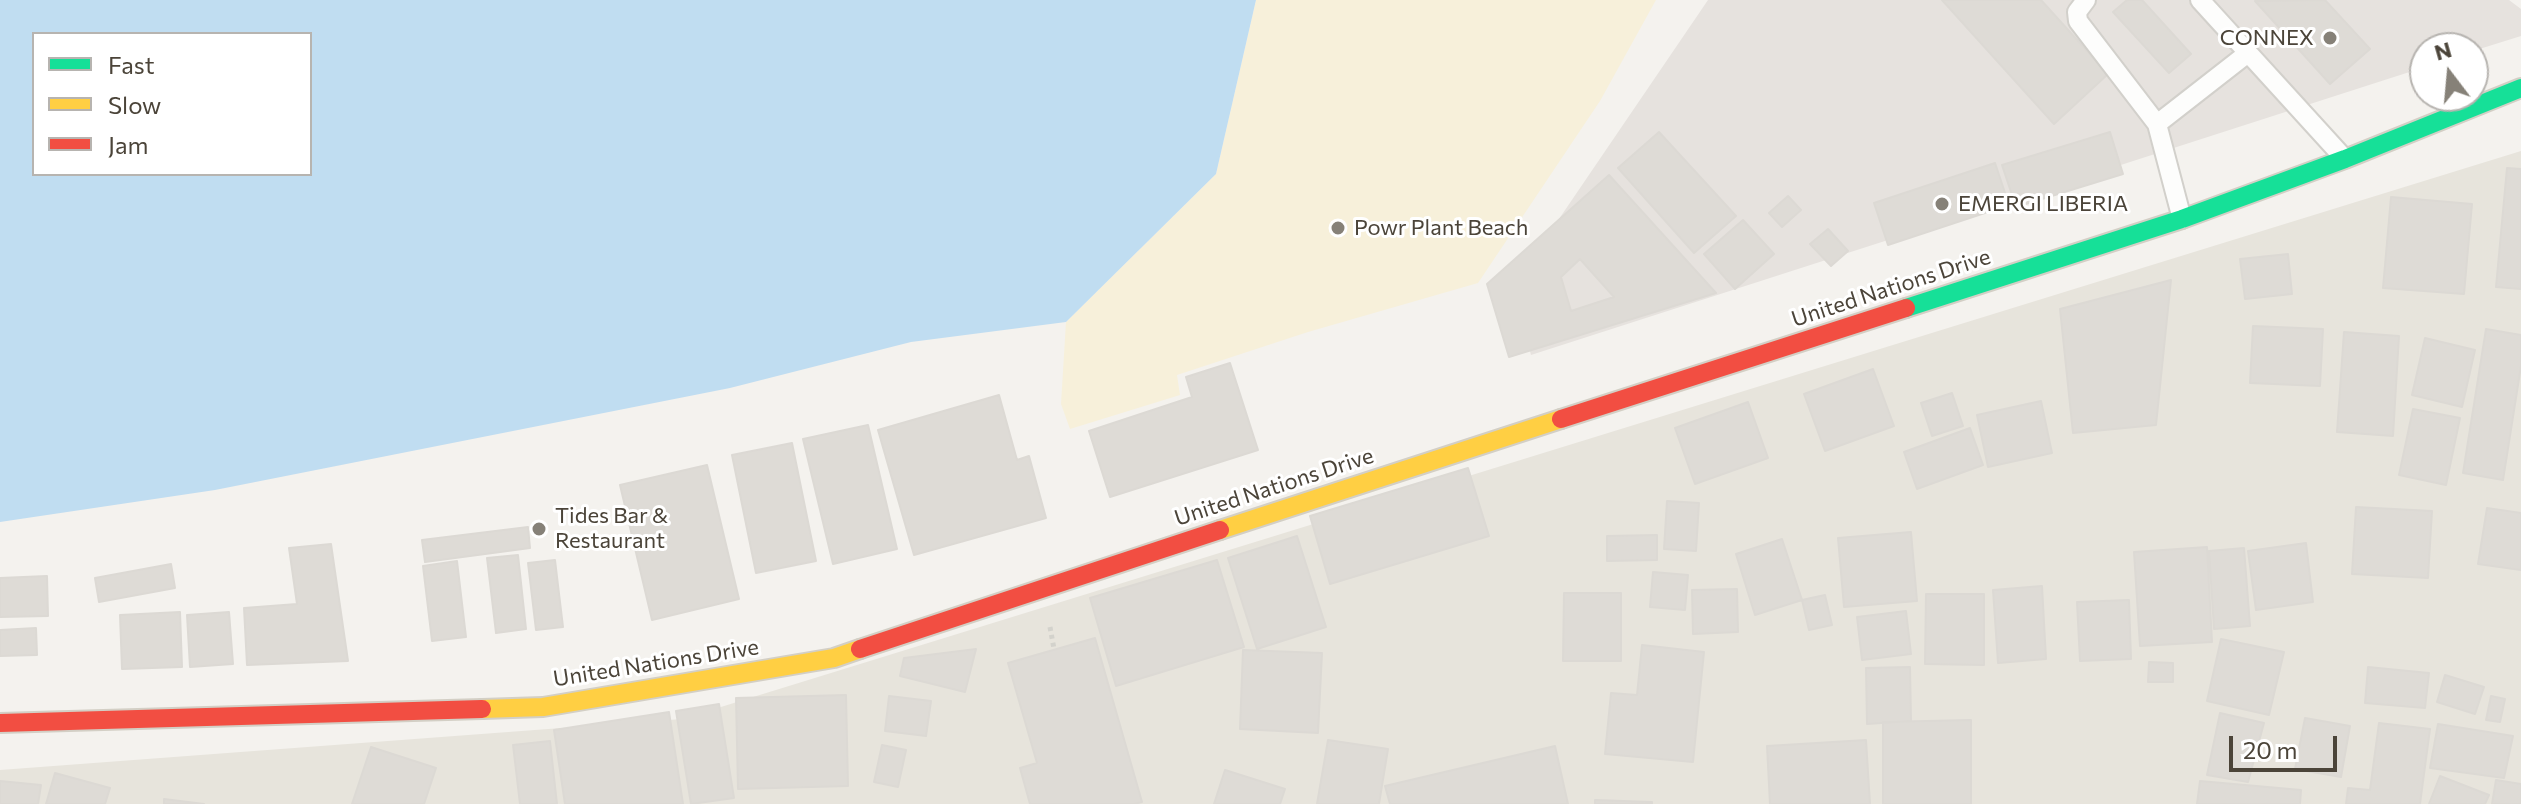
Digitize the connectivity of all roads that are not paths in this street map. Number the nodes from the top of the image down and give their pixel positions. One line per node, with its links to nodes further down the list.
1 (2086, 0): 5 (lane)
2 (2200, 0): 3 (lane)
3 (2248, 53): 5 (lane); 6 (lane)
4 (2521, 88): 6 (main road, United Nations Drive)
5 (2157, 124): 7 (lane)
6 (2345, 159): 7 (main road, United Nations Drive)
7 (2182, 219): 8 (main road, United Nations Drive)
8 (0, 723)

